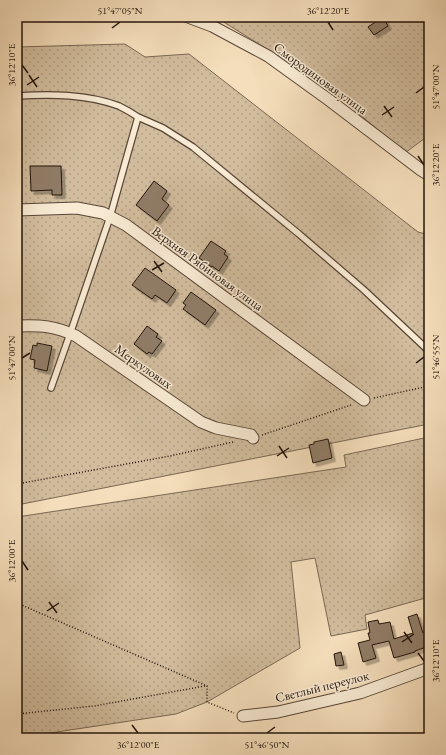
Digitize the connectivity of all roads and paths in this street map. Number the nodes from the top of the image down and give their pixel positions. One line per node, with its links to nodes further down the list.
1 (188, 17): 4 (street, Смородиновая улица)
2 (17, 96): 3 (lane)
3 (138, 117): 6 (lane); 9 (lane)
4 (429, 175)
5 (17, 210): 6 (street, Верхняя Рябиновая улица)
6 (110, 217): 8 (lane); 11 (street, Верхняя Рябиновая улица)
7 (17, 326): 8 (street, Меркуловых)
8 (70, 334): 10 (lane); 12 (street, Меркуловых)
9 (429, 350)
10 (51, 388)
11 (364, 400)
12 (253, 438)
13 (17, 603): 15 (path)
14 (429, 668): 17 (street, Светлый переулок)
15 (207, 686): 16 (path); 17 (path)
16 (17, 714)
17 (243, 716)

